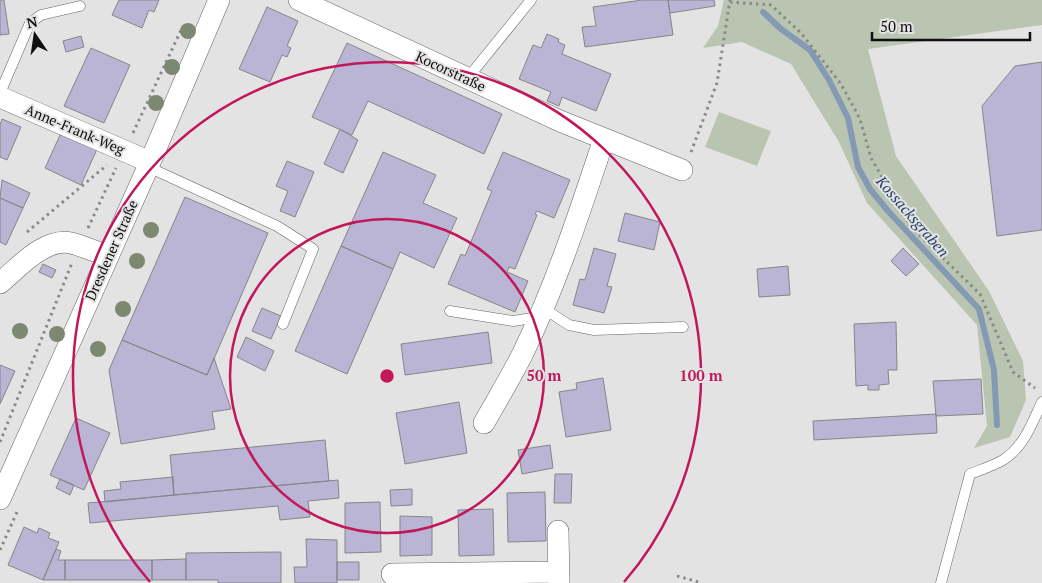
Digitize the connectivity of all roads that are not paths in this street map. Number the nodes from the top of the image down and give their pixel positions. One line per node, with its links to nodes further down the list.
1 (219, 0): 9 (street, Dresdener Straße)
2 (299, 0): 5 (street, Kocorstraße)
3 (531, 0): 5 (lane)
4 (80, 6): 6 (lane)
5 (467, 79): 8 (street, Kocorstraße)
6 (0, 93)
7 (0, 97): 9 (street, Anne-Frank-Weg)
8 (604, 139): 10 (street, Kocorstraße); 14 (street)
9 (149, 164): 11 (street, Dresdener Straße); 15 (lane)
10 (682, 170)
11 (108, 256): 12 (street); 19 (street, Dresdener Straße)
12 (0, 283)
13 (450, 311): 14 (lane)
14 (541, 313): 16 (lane); 18 (street)
15 (283, 324)
16 (683, 327)
17 (1042, 402): 23 (lane)
18 (484, 423)
19 (0, 499)
20 (558, 531): 22 (street)
21 (392, 574): 22 (street)
22 (559, 578)
23 (941, 583)

